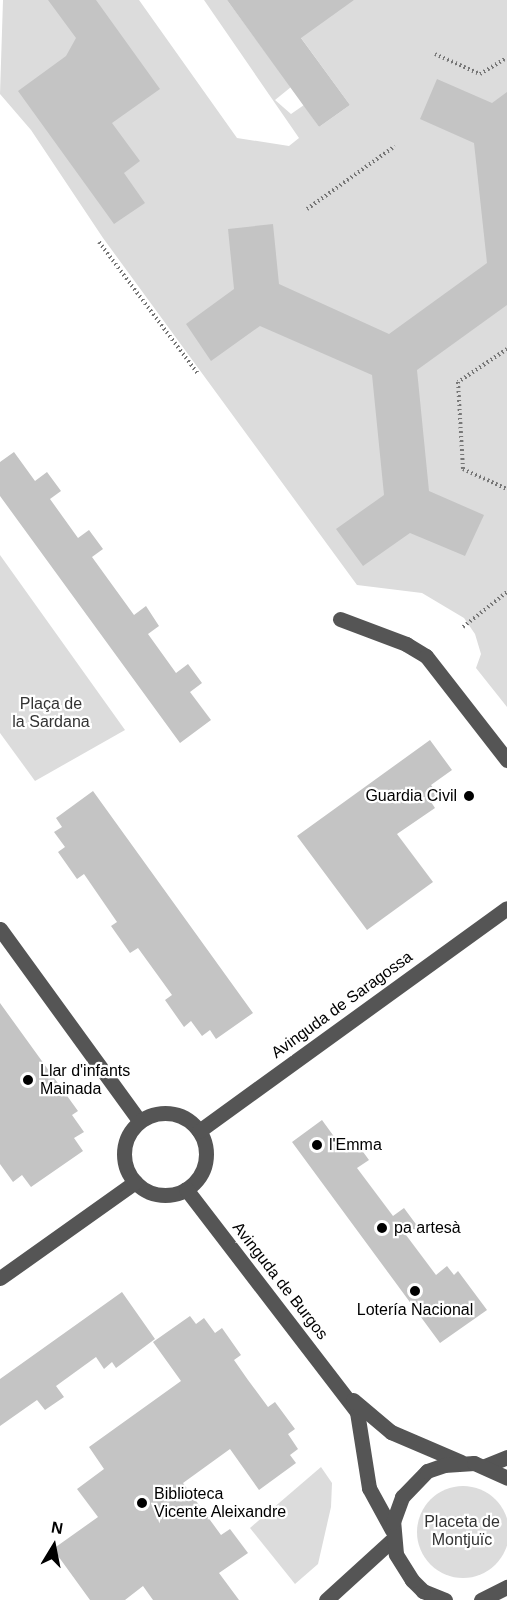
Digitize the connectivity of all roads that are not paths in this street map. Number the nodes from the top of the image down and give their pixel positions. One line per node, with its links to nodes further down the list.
1 (340, 619): 2 (street)
2 (507, 760)
3 (507, 908): 6 (street, Avinguda de Saragossa)
4 (0, 929): 5 (street)
5 (140, 1122): 6 (street); 7 (street)
6 (199, 1131): 8 (street)
7 (135, 1182): 8 (street); 9 (street)
8 (186, 1189): 10 (street, Avinguda de Burgos)
9 (0, 1278)
10 (346, 1395): 12 (street, Avinguda de Burgos); 15 (street, Avinguda de Burgos)
11 (507, 1457): 13 (street)
12 (463, 1462): 13 (street); 15 (street)
13 (485, 1466): 14 (street)
14 (507, 1478)
15 (392, 1535): 17 (street); 18 (street)
16 (507, 1587): 19 (street)
17 (326, 1600)
18 (445, 1600)
19 (481, 1600)

